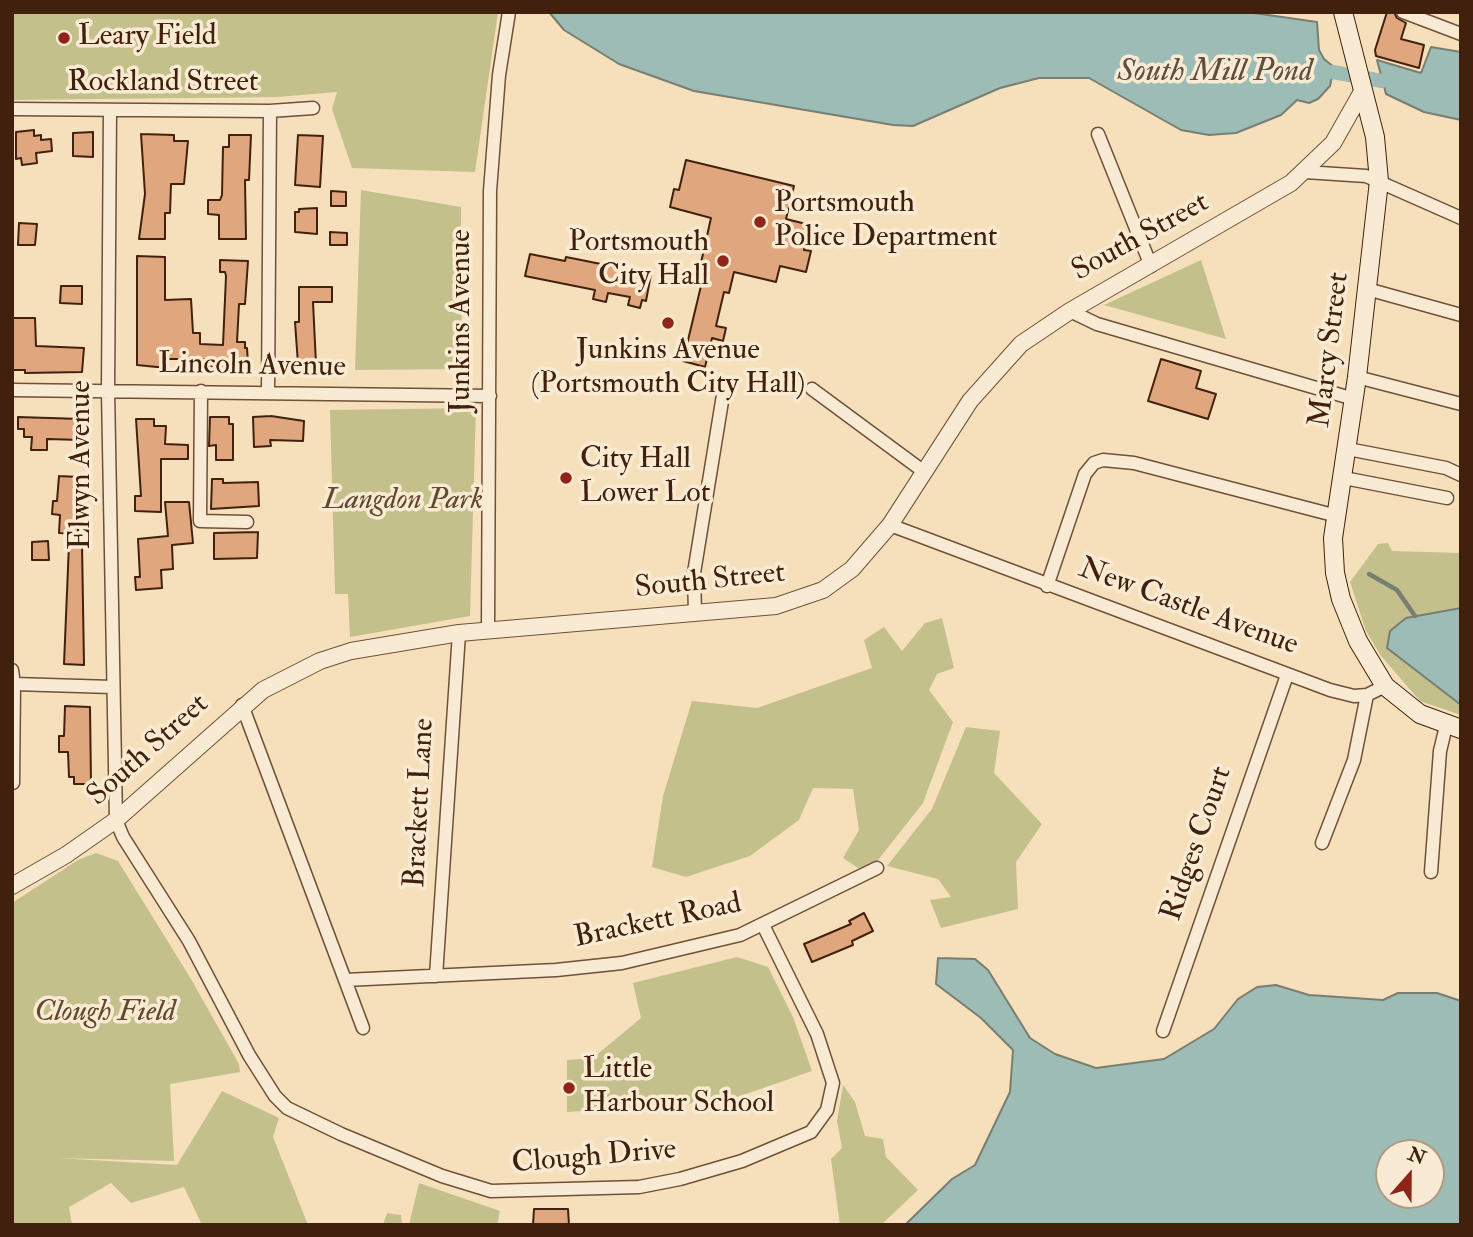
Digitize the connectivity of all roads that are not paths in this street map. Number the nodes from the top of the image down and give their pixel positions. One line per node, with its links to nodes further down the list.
1 (509, 12): 25 (street, Junkins Avenue)
2 (1402, 12): 4 (street)
3 (1345, 13): 5 (main road, Marcy Street)
4 (1461, 34)
5 (1361, 81): 11 (street, South Street); 12 (main road, Marcy Street)
6 (313, 108): 9 (street, Rockland Street)
7 (12, 109): 8 (street, Rockland Street)
8 (110, 110): 9 (street, Rockland Street); 21 (street, Elwyn Avenue)
9 (270, 111): 23 (street)
10 (1098, 134): 14 (street)
11 (1305, 172): 12 (street); 14 (street, South Street)
12 (1379, 181): 13 (street); 15 (main road, Marcy Street)
13 (1461, 218)
14 (1152, 266): 16 (street, South Street)
15 (1367, 289): 17 (street); 18 (main road, Marcy Street)
16 (1070, 310): 26 (street); 29 (street, South Street)
17 (1461, 314)
18 (1357, 377): 26 (main road, Marcy Street); 27 (street)
19 (812, 389): 29 (street)
20 (12, 390): 21 (street, Lincoln Avenue)
21 (108, 391): 22 (street, Lincoln Avenue); 44 (street, Elwyn Avenue)
22 (201, 391): 23 (street, Lincoln Avenue); 34 (street)
23 (268, 393): 25 (street, Lincoln Avenue)
24 (723, 395): 37 (street)
25 (490, 396): 38 (street, Junkins Avenue)
26 (1354, 399): 28 (main road, Marcy Street)
27 (1461, 404)
28 (1348, 449): 30 (street); 31 (main road, Marcy Street)
29 (923, 471): 35 (street, South Street)
30 (1461, 475)
31 (1343, 478): 32 (street); 33 (main road, Marcy Street)
32 (1447, 498)
33 (1337, 516): 36 (street); 43 (main road, Marcy Street)
34 (247, 522)
35 (890, 525): 36 (street, New Castle Avenue); 37 (street, South Street)
36 (1047, 586): 41 (street, New Castle Avenue)
37 (695, 614): 38 (street, South Street)
38 (488, 630): 39 (street, South Street)
39 (458, 633): 46 (street, South Street); 55 (street, Brackett Lane)
40 (12, 670): 42 (street)
41 (1287, 675): 45 (street, New Castle Avenue); 58 (street, Ridges Court)
42 (13, 684): 44 (street); 48 (street)
43 (1385, 686): 45 (street); 47 (main road)
44 (112, 687): 49 (street, Elwyn Avenue)
45 (1367, 695): 50 (street)
46 (242, 705): 49 (street, South Street); 56 (street)
47 (1453, 728): 52 (street)
48 (13, 783)
49 (116, 820): 53 (street, South Street); 54 (street, Clough Drive)
50 (1322, 843)
51 (877, 868): 54 (street, Brackett Road)
52 (1431, 872)
53 (12, 886)
54 (763, 925): 55 (street, Brackett Road)
55 (436, 976): 56 (street, Brackett Road)
56 (345, 980): 57 (street)
57 (363, 1028)
58 (1163, 1031)

